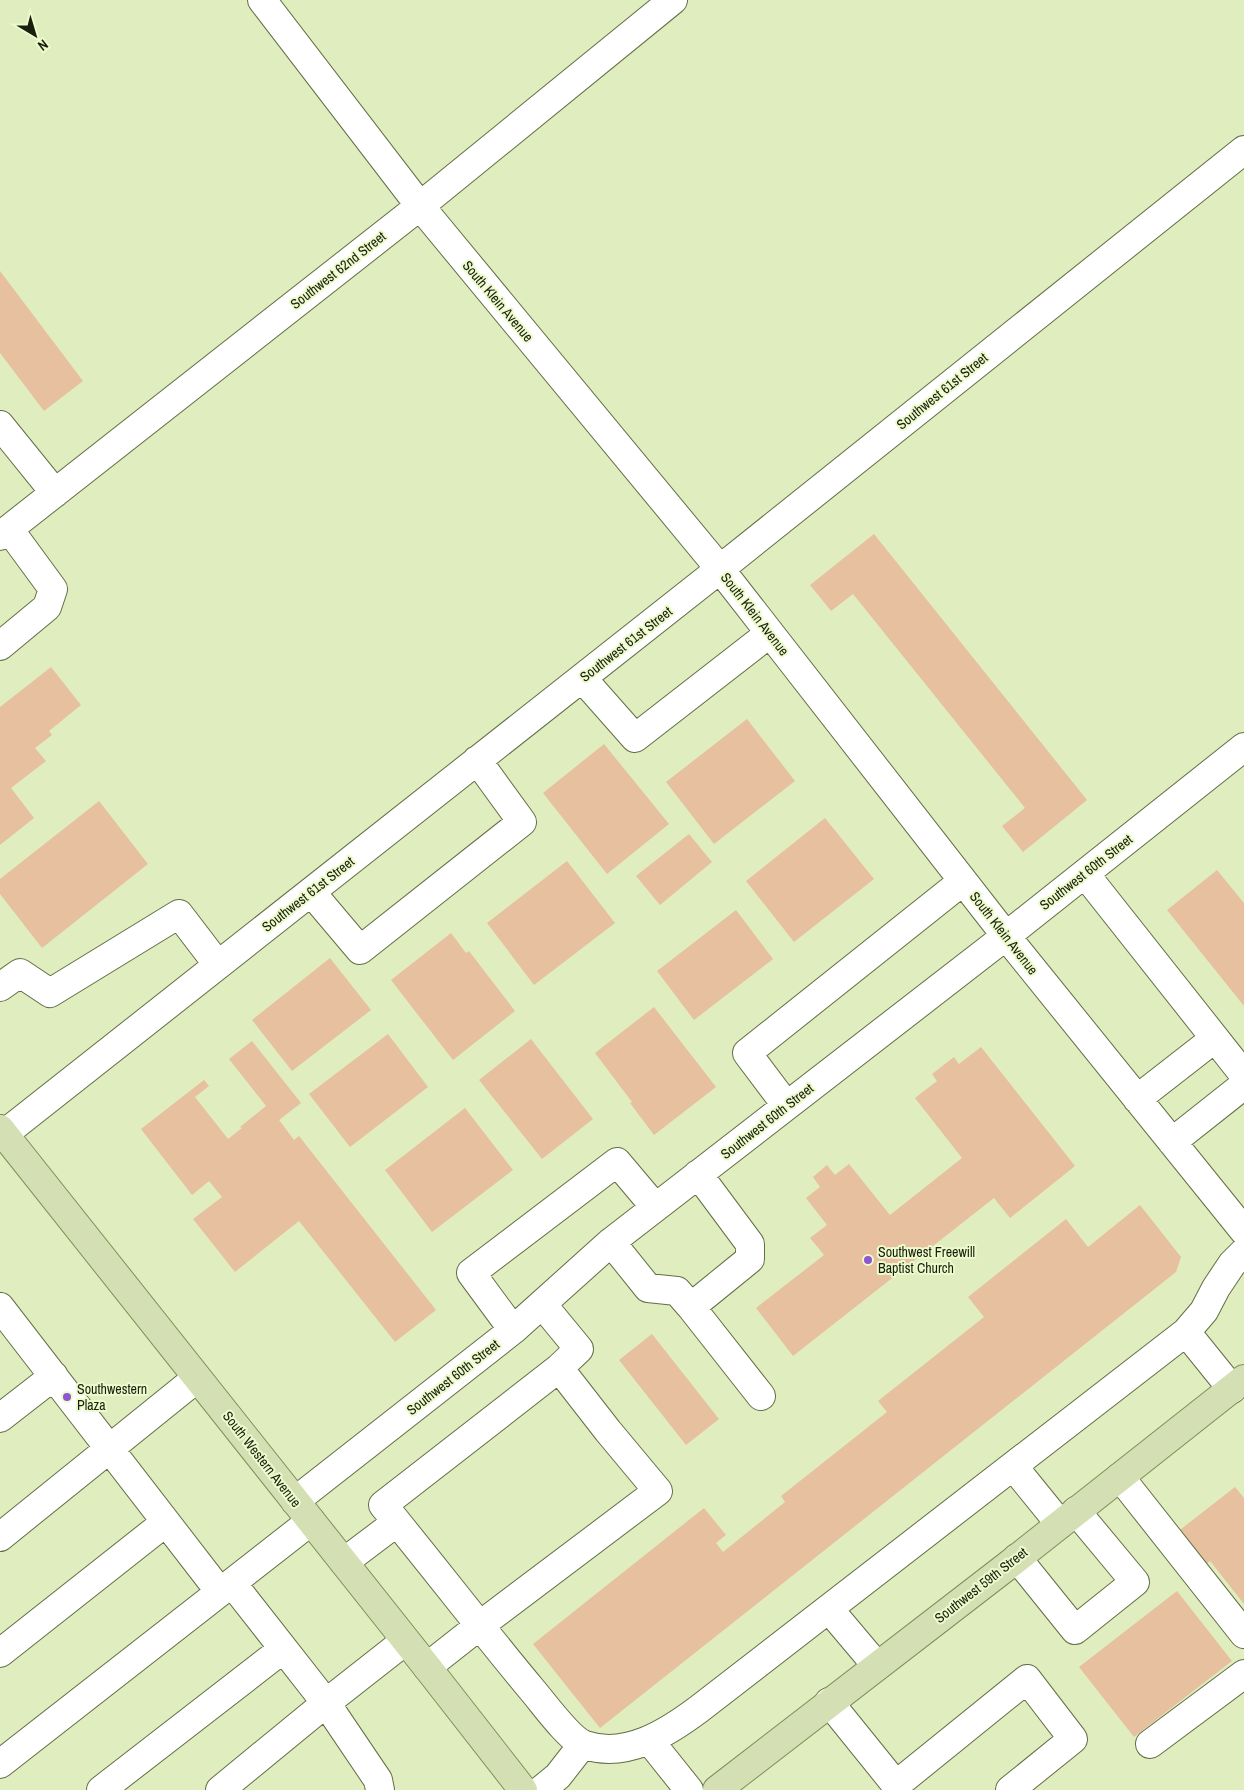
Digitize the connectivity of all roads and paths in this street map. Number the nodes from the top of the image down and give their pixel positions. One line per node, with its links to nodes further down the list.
1 (262, 0): 4 (street, South Klein Avenue)
2 (673, 0): 4 (street, Southwest 62nd Street)
3 (1244, 150): 8 (street, Southwest 61st Street)
4 (420, 206): 6 (street, Southwest 62nd Street); 8 (street, South Klein Avenue)
5 (0, 425): 6 (street)
6 (55, 492): 7 (street, Southwest 62nd Street)
7 (4, 533): 10 (street)
8 (720, 569): 9 (street, South Klein Avenue); 11 (street, Southwest 61st Street)
9 (770, 633): 11 (street); 15 (street, South Klein Avenue)
10 (0, 646)
11 (582, 678): 13 (street, Southwest 61st Street)
12 (1244, 747): 14 (street, Southwest 60th Street)
13 (477, 760): 16 (street, Southwest 61st Street); 16 (street)
14 (1085, 874): 17 (street, Southwest 60th Street); 20 (street)
15 (963, 881): 17 (street, South Klein Avenue); 24 (street)
16 (311, 892): 18 (street, Southwest 61st Street)
17 (1006, 936): 23 (street, South Klein Avenue); 24 (street, Southwest 60th Street)
18 (218, 965): 19 (street); 25 (street, Southwest 61st Street)
19 (0, 987)
20 (1214, 1039): 21 (street); 23 (street)
21 (1244, 1075)
22 (1244, 1085): 26 (street)
23 (1137, 1098): 26 (street, South Klein Avenue)
24 (786, 1105): 27 (street, Southwest 60th Street)
25 (2, 1131): 39 (main road, South Western Avenue)
26 (1172, 1142): 29 (street, South Klein Avenue)
27 (698, 1174): 28 (street, Southwest 60th Street); 33 (street)
28 (655, 1208): 30 (street, Southwest 60th Street); 35 (street)
29 (1244, 1231)
30 (611, 1242): 32 (street, Southwest 60th Street); 33 (street)
31 (1244, 1252): 36 (street)
32 (542, 1304): 35 (street, Southwest 60th Street); 37 (street)
33 (691, 1306): 41 (street)
34 (2, 1313): 38 (street)
35 (514, 1330): 46 (street, Southwest 60th Street)
36 (1186, 1332): 40 (street); 44 (street)
37 (559, 1368): 49 (street); 55 (street)
38 (54, 1376): 42 (street); 43 (street)
39 (197, 1378): 43 (street); 46 (main road, South Western Avenue)
40 (1240, 1385): 45 (main road, Southwest 59th Street)
41 (761, 1396)
42 (0, 1418)
43 (110, 1449): 48 (street); 50 (street)
44 (1013, 1466): 47 (street); 54 (street)
45 (1120, 1477): 47 (main road, Southwest 59th Street); 56 (street)
46 (303, 1511): 52 (main road, South Western Avenue); 53 (street, Southwest 60th Street)
47 (1068, 1518): 51 (main road, Southwest 59th Street); 51 (street)
48 (166, 1522): 53 (street); 59 (street)
49 (397, 1522): 52 (street); 55 (street)
50 (0, 1537)
51 (1016, 1558): 60 (main road, Southwest 59th Street)
52 (344, 1562): 57 (main road, South Western Avenue)
53 (226, 1587): 58 (street); 68 (street, Southwest 60th Street)
54 (829, 1609): 60 (street); 65 (street)
55 (479, 1626): 61 (street); 66 (street)
56 (1244, 1634)
57 (405, 1641): 61 (main road, South Western Avenue); 64 (street)
58 (283, 1649): 64 (street); 70 (street)
59 (0, 1653)
60 (877, 1666): 63 (main road, Southwest 59th Street)
61 (427, 1667): 73 (main road, South Western Avenue)
62 (1244, 1674): 67 (street)
63 (829, 1702): 69 (street); 76 (main road, Southwest 59th Street)
64 (326, 1703): 71 (street); 72 (street)
65 (649, 1740): 66 (street); 75 (street)
66 (582, 1744): 74 (street)
67 (1150, 1744)
68 (0, 1764)
69 (893, 1788): 77 (street)
70 (101, 1790)
71 (220, 1790)
72 (380, 1790)
73 (523, 1790)
74 (541, 1790)
75 (690, 1790)
76 (717, 1790)
77 (1010, 1790)

